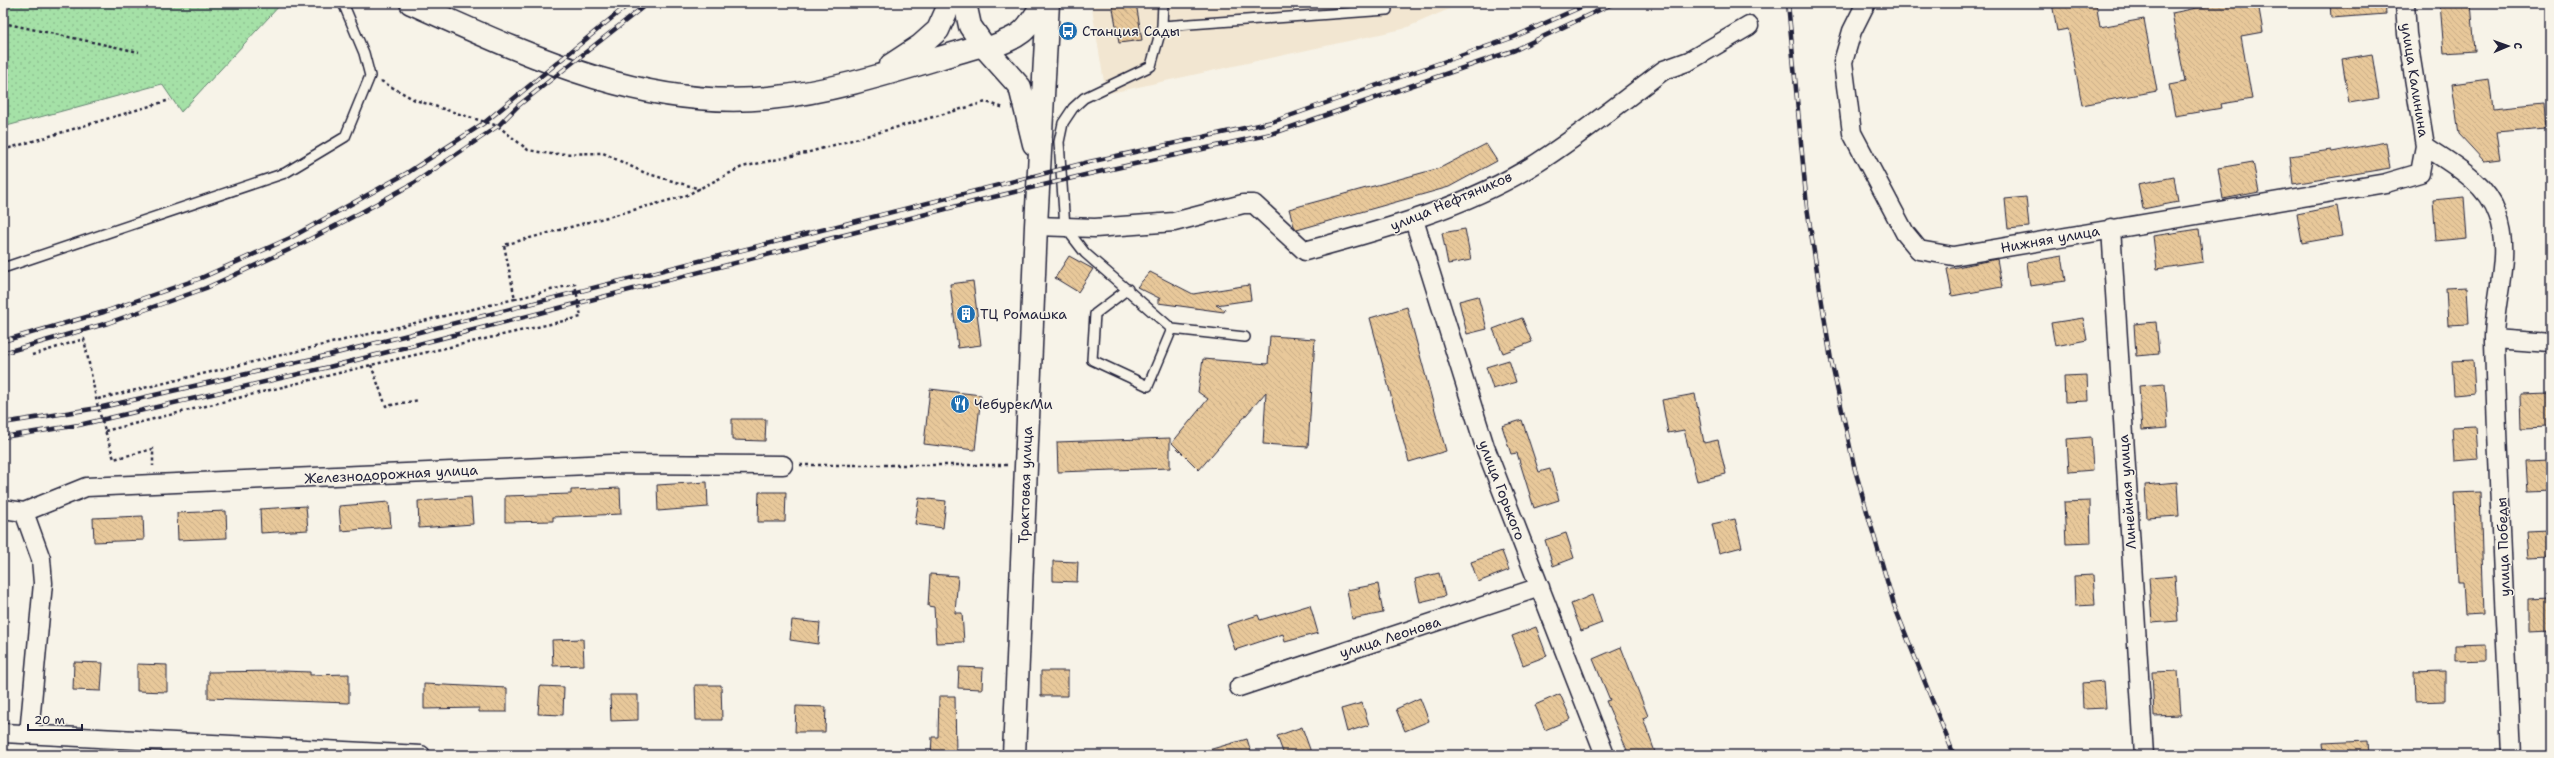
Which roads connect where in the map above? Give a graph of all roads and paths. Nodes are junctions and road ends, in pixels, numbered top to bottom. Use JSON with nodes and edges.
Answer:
{"nodes":[{"id":1,"x":343,"y":3,"type":"edge"},
{"id":2,"x":411,"y":3,"type":"edge"},
{"id":3,"x":950,"y":3,"type":"edge"},
{"id":4,"x":965,"y":3,"type":"edge"},
{"id":5,"x":1043,"y":3,"type":"edge"},
{"id":6,"x":1048,"y":3,"type":"edge"},
{"id":7,"x":1163,"y":3,"type":"edge"},
{"id":8,"x":1866,"y":3,"type":"edge"},
{"id":9,"x":2405,"y":3,"type":"edge"},
{"id":10,"x":1387,"y":10,"type":"dead end"},
{"id":11,"x":3,"y":23,"type":"edge"},
{"id":12,"x":1162,"y":26,"type":"junction"},
{"id":13,"x":1749,"y":26,"type":"dead end"},
{"id":14,"x":984,"y":47,"type":"junction"},
{"id":15,"x":139,"y":52,"type":"dead end"},
{"id":16,"x":370,"y":76,"type":"junction"},
{"id":17,"x":876,"y":76,"type":"junction"},
{"id":18,"x":170,"y":100,"type":"dead end"},
{"id":19,"x":1026,"y":115,"type":"junction"},
{"id":20,"x":2425,"y":146,"type":"junction"},
{"id":21,"x":3,"y":150,"type":"edge"},
{"id":22,"x":1040,"y":167,"type":"junction"},
{"id":23,"x":700,"y":189,"type":"junction"},
{"id":24,"x":1414,"y":220,"type":"junction"},
{"id":25,"x":1036,"y":226,"type":"junction"},
{"id":26,"x":1065,"y":227,"type":"junction"},
{"id":27,"x":2111,"y":228,"type":"junction"},
{"id":28,"x":3,"y":268,"type":"edge"},
{"id":29,"x":1128,"y":288,"type":"junction"},
{"id":30,"x":515,"y":299,"type":"junction"},
{"id":31,"x":1172,"y":329,"type":"junction"},
{"id":32,"x":1245,"y":337,"type":"dead end"},
{"id":33,"x":2494,"y":339,"type":"junction"},
{"id":34,"x":2551,"y":343,"type":"edge"},
{"id":35,"x":32,"y":356,"type":"dead end"},
{"id":36,"x":371,"y":365,"type":"junction"},
{"id":37,"x":98,"y":399,"type":"junction"},
{"id":38,"x":419,"y":400,"type":"dead end"},
{"id":39,"x":105,"y":432,"type":"junction"},
{"id":40,"x":153,"y":449,"type":"dead end"},
{"id":41,"x":1025,"y":464,"type":"junction"},
{"id":42,"x":784,"y":465,"type":"joint"},
{"id":43,"x":3,"y":509,"type":"edge"},
{"id":44,"x":24,"y":512,"type":"junction"},
{"id":45,"x":1540,"y":587,"type":"junction"},
{"id":46,"x":1240,"y":687,"type":"dead end"},
{"id":47,"x":3,"y":733,"type":"edge"},
{"id":48,"x":29,"y":734,"type":"junction"},
{"id":49,"x":421,"y":755,"type":"edge"},
{"id":50,"x":1014,"y":755,"type":"edge"},
{"id":51,"x":1605,"y":755,"type":"edge"},
{"id":52,"x":2144,"y":755,"type":"edge"},
{"id":53,"x":2511,"y":755,"type":"edge"}],
"edges":[{"from":1,"to":16,"type":"lane"},
{"from":2,"to":17,"type":"main road"},
{"from":3,"to":17,"type":"main road"},
{"from":4,"to":14,"type":"main road"},
{"from":5,"to":14,"type":"main road"},
{"from":6,"to":22,"type":"main road","name":"Трактовая улица"},
{"from":7,"to":12,"type":"lane"},
{"from":8,"to":27,"type":"street","name":"Нижняя улица"},
{"from":9,"to":20,"type":"street","name":"улица Калинина"},
{"from":10,"to":12,"type":"lane"},
{"from":11,"to":15,"type":"path"},
{"from":12,"to":26,"type":"lane"},
{"from":13,"to":24,"type":"street","name":"улица Нефтяников"},
{"from":14,"to":17,"type":"main road"},
{"from":14,"to":19,"type":"main road"},
{"from":16,"to":23,"type":"path"},
{"from":16,"to":28,"type":"lane"},
{"from":18,"to":21,"type":"path"},
{"from":19,"to":22,"type":"main road"},
{"from":19,"to":23,"type":"path"},
{"from":20,"to":27,"type":"street","name":"Нижняя улица"},
{"from":20,"to":33,"type":"street","name":"улица Калинина"},
{"from":22,"to":25,"type":"main road","name":"Трактовая улица"},
{"from":23,"to":30,"type":"path"},
{"from":24,"to":26,"type":"street","name":"улица Нефтяников"},
{"from":24,"to":45,"type":"street","name":"улица Горького"},
{"from":25,"to":26,"type":"street","name":"улица Нефтяников"},
{"from":25,"to":41,"type":"main road","name":"Трактовая улица"},
{"from":26,"to":29,"type":"lane"},
{"from":27,"to":52,"type":"street","name":"Линейная улица"},
{"from":29,"to":31,"type":"lane"},
{"from":29,"to":31,"type":"lane"},
{"from":30,"to":36,"type":"path"},
{"from":30,"to":37,"type":"path"},
{"from":31,"to":32,"type":"lane"},
{"from":33,"to":34,"type":"street"},
{"from":33,"to":53,"type":"street","name":"улица Победы"},
{"from":35,"to":37,"type":"path"},
{"from":36,"to":38,"type":"path"},
{"from":36,"to":39,"type":"path"},
{"from":37,"to":39,"type":"path"},
{"from":39,"to":40,"type":"path"},
{"from":41,"to":42,"type":"path"},
{"from":41,"to":50,"type":"main road","name":"Трактовая улица"},
{"from":42,"to":44,"type":"street","name":"Железнодорожная улица"},
{"from":43,"to":44,"type":"street"},
{"from":44,"to":48,"type":"street"},
{"from":45,"to":46,"type":"street","name":"улица Леонова"},
{"from":45,"to":51,"type":"street","name":"улица Горького"},
{"from":47,"to":48,"type":"street"},
{"from":48,"to":49,"type":"street"}]}
